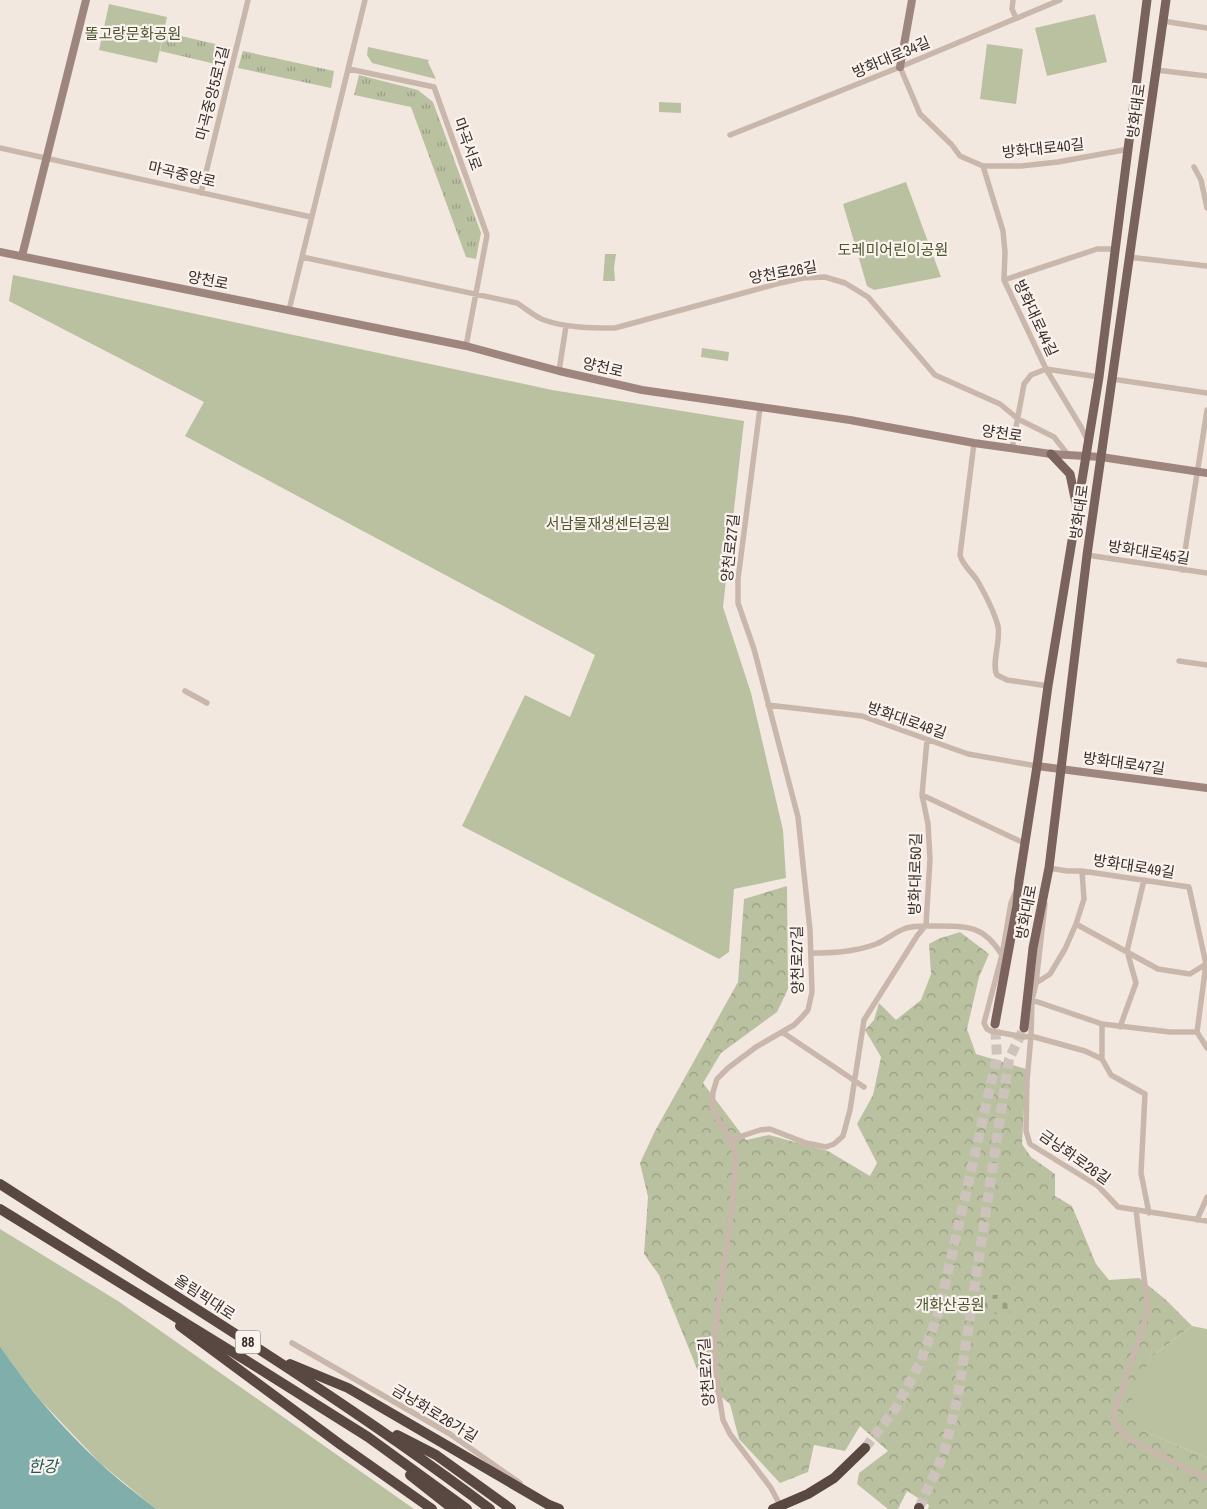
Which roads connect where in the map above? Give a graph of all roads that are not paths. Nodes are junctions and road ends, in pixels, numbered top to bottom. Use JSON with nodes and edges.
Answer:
{"nodes":[{"id":1,"x":86,"y":0,"type":"edge"},
{"id":2,"x":248,"y":0,"type":"edge"},
{"id":3,"x":365,"y":0,"type":"edge"},
{"id":4,"x":912,"y":0,"type":"edge"},
{"id":5,"x":1013,"y":0,"type":"edge"},
{"id":6,"x":1060,"y":0,"type":"edge"},
{"id":7,"x":1147,"y":0,"type":"edge"},
{"id":8,"x":1166,"y":0,"type":"edge"},
{"id":9,"x":1016,"y":18,"type":"junction"},
{"id":10,"x":1163,"y":21,"type":"junction"},
{"id":11,"x":1207,"y":28,"type":"edge"},
{"id":12,"x":900,"y":67,"type":"junction"},
{"id":13,"x":349,"y":69,"type":"junction"},
{"id":14,"x":1156,"y":70,"type":"junction"},
{"id":15,"x":1207,"y":76,"type":"edge"},
{"id":16,"x":730,"y":135,"type":"dead end"},
{"id":17,"x":0,"y":148,"type":"edge"},
{"id":18,"x":1129,"y":149,"type":"junction"},
{"id":19,"x":47,"y":158,"type":"junction"},
{"id":20,"x":983,"y":166,"type":"junction"},
{"id":21,"x":1194,"y":167,"type":"dead end"},
{"id":22,"x":201,"y":193,"type":"junction"},
{"id":23,"x":1207,"y":208,"type":"edge"},
{"id":24,"x":311,"y":217,"type":"junction"},
{"id":25,"x":1116,"y":249,"type":"junction"},
{"id":26,"x":0,"y":252,"type":"edge"},
{"id":27,"x":22,"y":256,"type":"junction"},
{"id":28,"x":302,"y":257,"type":"junction"},
{"id":29,"x":1128,"y":257,"type":"junction"},
{"id":30,"x":1207,"y":266,"type":"edge"},
{"id":31,"x":1004,"y":280,"type":"junction"},
{"id":32,"x":476,"y":295,"type":"junction"},
{"id":33,"x":289,"y":310,"type":"junction"},
{"id":34,"x":566,"y":326,"type":"junction"},
{"id":35,"x":466,"y":346,"type":"junction"},
{"id":36,"x":1046,"y":369,"type":"junction"},
{"id":37,"x":559,"y":371,"type":"junction"},
{"id":38,"x":1099,"y":377,"type":"junction"},
{"id":39,"x":1112,"y":378,"type":"junction"},
{"id":40,"x":1207,"y":393,"type":"edge"},
{"id":41,"x":760,"y":408,"type":"junction"},
{"id":42,"x":1207,"y":410,"type":"edge"},
{"id":43,"x":1018,"y":418,"type":"junction"},
{"id":44,"x":1204,"y":441,"type":"edge"},
{"id":45,"x":974,"y":443,"type":"junction"},
{"id":46,"x":1088,"y":443,"type":"junction"},
{"id":47,"x":1012,"y":449,"type":"junction"},
{"id":48,"x":1051,"y":454,"type":"junction"},
{"id":49,"x":1069,"y":456,"type":"junction"},
{"id":50,"x":1086,"y":456,"type":"junction"},
{"id":51,"x":1101,"y":457,"type":"junction"},
{"id":52,"x":1196,"y":471,"type":"junction"},
{"id":53,"x":1207,"y":473,"type":"edge"},
{"id":54,"x":1078,"y":510,"type":"junction"},
{"id":55,"x":1087,"y":555,"type":"junction"},
{"id":56,"x":1182,"y":570,"type":"junction"},
{"id":57,"x":1207,"y":573,"type":"edge"},
{"id":58,"x":1179,"y":661,"type":"dead end"},
{"id":59,"x":1207,"y":665,"type":"edge"},
{"id":60,"x":1048,"y":686,"type":"junction"},
{"id":61,"x":186,"y":691,"type":"dead end"},
{"id":62,"x":208,"y":702,"type":"dead end"},
{"id":63,"x":768,"y":704,"type":"junction"},
{"id":64,"x":927,"y":740,"type":"junction"},
{"id":65,"x":1038,"y":766,"type":"junction"},
{"id":66,"x":1061,"y":768,"type":"junction"},
{"id":67,"x":1207,"y":788,"type":"edge"},
{"id":68,"x":922,"y":795,"type":"junction"},
{"id":69,"x":1026,"y":844,"type":"junction"},
{"id":70,"x":1049,"y":868,"type":"junction"},
{"id":71,"x":1082,"y":871,"type":"junction"},
{"id":72,"x":1144,"y":880,"type":"junction"},
{"id":73,"x":1019,"y":881,"type":"junction"},
{"id":74,"x":1047,"y":882,"type":"junction"},
{"id":75,"x":1076,"y":924,"type":"junction"},
{"id":76,"x":926,"y":925,"type":"junction"},
{"id":77,"x":1127,"y":951,"type":"junction"},
{"id":78,"x":811,"y":954,"type":"junction"},
{"id":79,"x":1002,"y":955,"type":"junction"},
{"id":80,"x":1206,"y":964,"type":"junction"},
{"id":81,"x":1036,"y":982,"type":"junction"},
{"id":82,"x":1032,"y":1000,"type":"junction"},
{"id":83,"x":995,"y":1024,"type":"tunnel mouth"},
{"id":84,"x":1102,"y":1024,"type":"junction"},
{"id":85,"x":1120,"y":1026,"type":"junction"},
{"id":86,"x":1024,"y":1028,"type":"tunnel mouth"},
{"id":87,"x":782,"y":1032,"type":"junction"},
{"id":88,"x":1197,"y":1032,"type":"junction"},
{"id":89,"x":1031,"y":1036,"type":"junction"},
{"id":90,"x":1207,"y":1048,"type":"edge"},
{"id":91,"x":1102,"y":1059,"type":"junction"},
{"id":92,"x":854,"y":1081,"type":"junction"},
{"id":93,"x":864,"y":1087,"type":"dead end"},
{"id":94,"x":730,"y":1140,"type":"junction"},
{"id":95,"x":0,"y":1184,"type":"edge"},
{"id":96,"x":1207,"y":1197,"type":"edge"},
{"id":97,"x":0,"y":1209,"type":"edge"},
{"id":98,"x":1136,"y":1210,"type":"junction"},
{"id":99,"x":1149,"y":1213,"type":"junction"},
{"id":100,"x":1197,"y":1220,"type":"junction"},
{"id":101,"x":1207,"y":1221,"type":"edge"},
{"id":102,"x":146,"y":1299,"type":"junction"},
{"id":103,"x":292,"y":1343,"type":"dead end"},
{"id":104,"x":268,"y":1355,"type":"junction"},
{"id":105,"x":356,"y":1414,"type":"junction"},
{"id":106,"x":368,"y":1437,"type":"junction"},
{"id":107,"x":865,"y":1448,"type":"tunnel mouth"},
{"id":108,"x":1207,"y":1479,"type":"edge"},
{"id":109,"x":432,"y":1509,"type":"edge"},
{"id":110,"x":453,"y":1509,"type":"edge"},
{"id":111,"x":467,"y":1509,"type":"edge"},
{"id":112,"x":490,"y":1509,"type":"edge"},
{"id":113,"x":511,"y":1509,"type":"edge"},
{"id":114,"x":561,"y":1509,"type":"edge"},
{"id":115,"x":773,"y":1509,"type":"edge"},
{"id":116,"x":782,"y":1509,"type":"edge"}],
"edges":[{"from":1,"to":19,"type":"main road"},
{"from":2,"to":22,"type":"street","name":"마곡중앙5로1길"},
{"from":3,"to":13,"type":"street"},
{"from":4,"to":12,"type":"main road"},
{"from":5,"to":9,"type":"street"},
{"from":6,"to":9,"type":"street","name":"방화대로34길"},
{"from":7,"to":18,"type":"main road","name":"방화대로"},
{"from":8,"to":10,"type":"main road","name":"방화대로"},
{"from":9,"to":12,"type":"street","name":"방화대로34길"},
{"from":10,"to":11,"type":"street"},
{"from":10,"to":14,"type":"main road","name":"방화대로"},
{"from":12,"to":16,"type":"street","name":"방화대로34길"},
{"from":12,"to":20,"type":"street","name":"방화대로40길"},
{"from":13,"to":24,"type":"street"},
{"from":13,"to":32,"type":"street","name":"마곡서로"},
{"from":14,"to":15,"type":"street"},
{"from":14,"to":29,"type":"main road","name":"방화대로"},
{"from":17,"to":19,"type":"street","name":"마곡중앙로"},
{"from":18,"to":20,"type":"street","name":"방화대로40길"},
{"from":18,"to":25,"type":"main road","name":"방화대로"},
{"from":19,"to":22,"type":"street","name":"마곡중앙로"},
{"from":19,"to":27,"type":"main road"},
{"from":20,"to":31,"type":"street","name":"방화대로44길"},
{"from":21,"to":23,"type":"street"},
{"from":22,"to":24,"type":"street","name":"마곡중앙로"},
{"from":24,"to":28,"type":"street"},
{"from":25,"to":31,"type":"street"},
{"from":25,"to":38,"type":"main road","name":"방화대로"},
{"from":26,"to":27,"type":"main road","name":"양천로"},
{"from":27,"to":33,"type":"main road","name":"양천로"},
{"from":28,"to":32,"type":"street"},
{"from":28,"to":33,"type":"street"},
{"from":29,"to":30,"type":"street"},
{"from":29,"to":39,"type":"main road","name":"방화대로"},
{"from":31,"to":36,"type":"street","name":"방화대로44길"},
{"from":32,"to":34,"type":"street"},
{"from":32,"to":35,"type":"street","name":"마곡서로"},
{"from":33,"to":35,"type":"main road","name":"양천로"},
{"from":34,"to":37,"type":"street"},
{"from":34,"to":43,"type":"street","name":"양천로26길"},
{"from":35,"to":37,"type":"main road","name":"양천로"},
{"from":36,"to":38,"type":"street"},
{"from":36,"to":43,"type":"street"},
{"from":36,"to":46,"type":"street","name":"방화대로44길"},
{"from":37,"to":41,"type":"main road","name":"양천로"},
{"from":38,"to":46,"type":"main road","name":"방화대로"},
{"from":39,"to":40,"type":"street"},
{"from":39,"to":51,"type":"main road","name":"방화대로"},
{"from":41,"to":45,"type":"main road","name":"양천로"},
{"from":41,"to":63,"type":"street","name":"양천로27길"},
{"from":42,"to":44,"type":"street"},
{"from":43,"to":47,"type":"street"},
{"from":43,"to":49,"type":"street","name":"양천로26길"},
{"from":44,"to":52,"type":"street"},
{"from":45,"to":47,"type":"main road","name":"양천로"},
{"from":45,"to":60,"type":"street"},
{"from":46,"to":50,"type":"main road","name":"방화대로"},
{"from":47,"to":48,"type":"main road","name":"양천로"},
{"from":48,"to":49,"type":"main road","name":"양천로"},
{"from":48,"to":54,"type":"main road"},
{"from":49,"to":50,"type":"main road","name":"양천로"},
{"from":50,"to":51,"type":"main road","name":"양천로"},
{"from":50,"to":54,"type":"main road","name":"방화대로"},
{"from":51,"to":52,"type":"main road","name":"양천로"},
{"from":51,"to":55,"type":"main road","name":"방화대로"},
{"from":52,"to":53,"type":"main road","name":"양천로"},
{"from":52,"to":56,"type":"street"},
{"from":54,"to":60,"type":"main road","name":"방화대로"},
{"from":55,"to":56,"type":"street","name":"방화대로45길"},
{"from":55,"to":66,"type":"main road","name":"방화대로"},
{"from":56,"to":57,"type":"street","name":"방화대로45길"},
{"from":58,"to":59,"type":"street"},
{"from":60,"to":65,"type":"main road","name":"방화대로"},
{"from":61,"to":62,"type":"street"},
{"from":63,"to":64,"type":"street","name":"방화대로48길"},
{"from":63,"to":78,"type":"street","name":"양천로27길"},
{"from":64,"to":65,"type":"street","name":"방화대로48길"},
{"from":64,"to":68,"type":"street","name":"방화대로50길"},
{"from":65,"to":66,"type":"main road","name":"방화대로47길"},
{"from":65,"to":69,"type":"main road","name":"방화대로"},
{"from":66,"to":67,"type":"main road","name":"방화대로47길"},
{"from":66,"to":70,"type":"main road","name":"방화대로"},
{"from":68,"to":69,"type":"street"},
{"from":68,"to":76,"type":"street","name":"방화대로50길"},
{"from":69,"to":73,"type":"main road","name":"방화대로"},
{"from":70,"to":71,"type":"street","name":"방화대로49길"},
{"from":70,"to":74,"type":"main road","name":"방화대로"},
{"from":71,"to":72,"type":"street","name":"방화대로49길"},
{"from":71,"to":75,"type":"street"},
{"from":72,"to":77,"type":"street"},
{"from":72,"to":80,"type":"street","name":"방화대로49길"},
{"from":73,"to":79,"type":"street"},
{"from":73,"to":83,"type":"main road","name":"방화대로"},
{"from":74,"to":81,"type":"street"},
{"from":74,"to":86,"type":"main road","name":"방화대로"},
{"from":75,"to":77,"type":"street"},
{"from":75,"to":81,"type":"street"},
{"from":76,"to":78,"type":"street"},
{"from":76,"to":79,"type":"street"},
{"from":76,"to":92,"type":"street"},
{"from":77,"to":80,"type":"street"},
{"from":77,"to":85,"type":"street"},
{"from":78,"to":87,"type":"street","name":"양천로27길"},
{"from":79,"to":89,"type":"street"},
{"from":80,"to":88,"type":"street","name":"방화대로49길"},
{"from":81,"to":82,"type":"street"},
{"from":82,"to":84,"type":"street"},
{"from":82,"to":89,"type":"street"},
{"from":84,"to":85,"type":"street"},
{"from":84,"to":91,"type":"street"},
{"from":85,"to":88,"type":"street"},
{"from":87,"to":92,"type":"street"},
{"from":87,"to":94,"type":"street","name":"양천로27길"},
{"from":88,"to":90,"type":"street"},
{"from":89,"to":91,"type":"street"},
{"from":89,"to":98,"type":"street","name":"금낭화로26길"},
{"from":91,"to":99,"type":"street"},
{"from":92,"to":93,"type":"street"},
{"from":92,"to":94,"type":"street"},
{"from":94,"to":116,"type":"street","name":"양천로27길"},
{"from":95,"to":104,"type":"highway","name":"올림픽대로","number":"88"},
{"from":96,"to":100,"type":"street"},
{"from":97,"to":102,"type":"highway","name":"올림픽대로","number":"88"},
{"from":98,"to":99,"type":"street","name":"금낭화로26길"},
{"from":98,"to":108,"type":"street"},
{"from":99,"to":100,"type":"street","name":"금낭화로26길"},
{"from":100,"to":101,"type":"street","name":"금낭화로26길"},
{"from":102,"to":106,"type":"highway","name":"올림픽대로","number":"88"},
{"from":102,"to":109,"type":"highway"},
{"from":103,"to":114,"type":"street","name":"금낭화로26가길"},
{"from":104,"to":105,"type":"highway","name":"올림픽대로","number":"88"},
{"from":104,"to":114,"type":"highway"},
{"from":105,"to":112,"type":"highway","name":"올림픽대로","number":"88"},
{"from":105,"to":113,"type":"highway"},
{"from":106,"to":110,"type":"highway"},
{"from":106,"to":111,"type":"highway","name":"올림픽대로","number":"88"},
{"from":107,"to":115,"type":"highway"}]}
